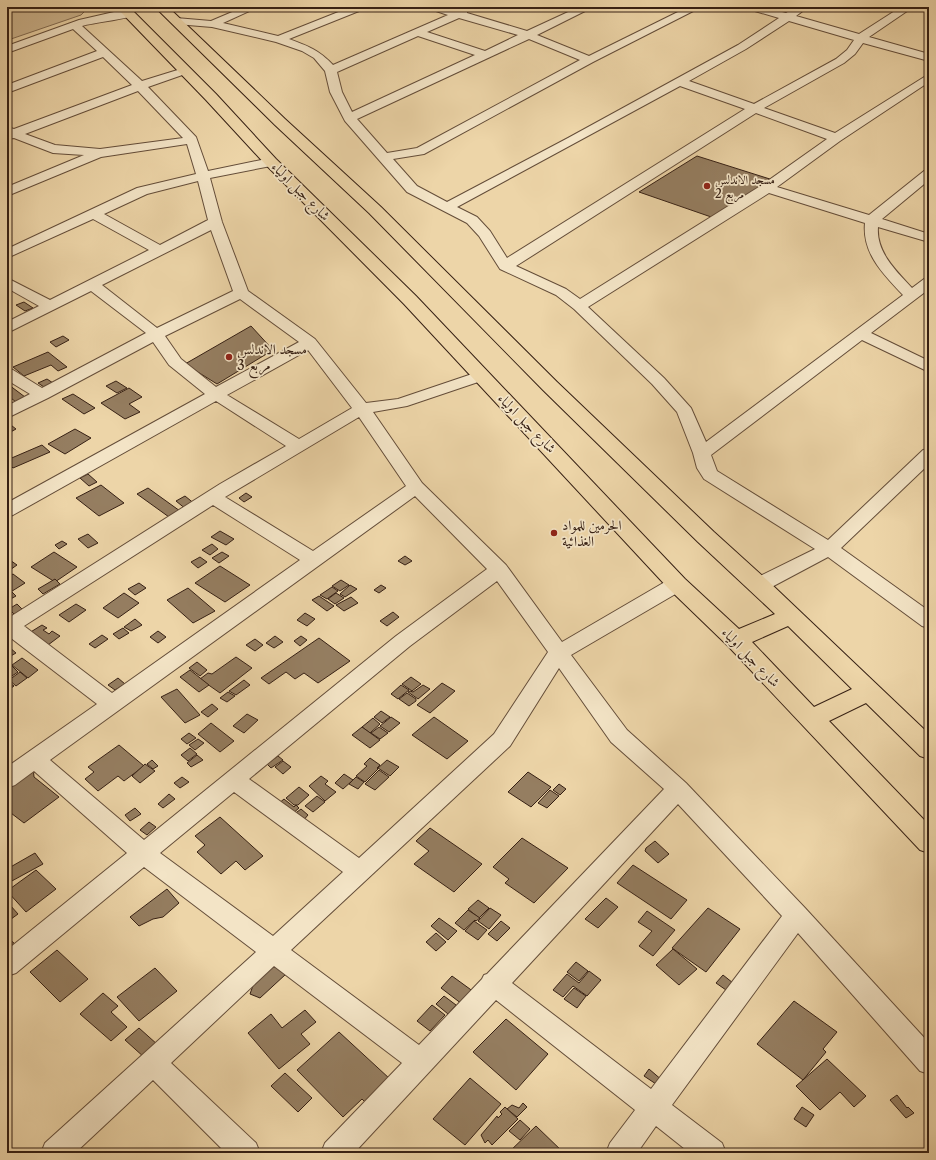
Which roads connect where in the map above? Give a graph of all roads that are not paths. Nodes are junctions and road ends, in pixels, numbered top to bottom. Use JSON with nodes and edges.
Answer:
{"nodes":[{"id":1,"x":106,"y":7,"type":"edge"},
{"id":2,"x":253,"y":7,"type":"edge"},
{"id":3,"x":360,"y":7,"type":"edge"},
{"id":4,"x":434,"y":7,"type":"edge"},
{"id":5,"x":475,"y":7,"type":"edge"},
{"id":6,"x":588,"y":7,"type":"edge"},
{"id":7,"x":696,"y":7,"type":"edge"},
{"id":8,"x":752,"y":7,"type":"edge"},
{"id":9,"x":803,"y":7,"type":"edge"},
{"id":10,"x":908,"y":7,"type":"edge"},
{"id":11,"x":126,"y":11,"type":"edge"},
{"id":12,"x":168,"y":12,"type":"edge"},
{"id":13,"x":460,"y":14,"type":"junction"},
{"id":14,"x":786,"y":17,"type":"junction"},
{"id":15,"x":79,"y":23,"type":"junction"},
{"id":16,"x":212,"y":24,"type":"junction"},
{"id":17,"x":417,"y":32,"type":"junction"},
{"id":18,"x":529,"y":35,"type":"junction"},
{"id":19,"x":861,"y":38,"type":"junction"},
{"id":20,"x":279,"y":39,"type":"junction"},
{"id":21,"x":7,"y":50,"type":"edge"},
{"id":22,"x":103,"y":53,"type":"junction"},
{"id":23,"x":486,"y":55,"type":"junction"},
{"id":24,"x":929,"y":58,"type":"edge"},
{"id":25,"x":589,"y":60,"type":"junction"},
{"id":26,"x":331,"y":70,"type":"junction"},
{"id":27,"x":184,"y":71,"type":"junction"},
{"id":28,"x":929,"y":78,"type":"edge"},
{"id":29,"x":678,"y":81,"type":"junction"},
{"id":30,"x":140,"y":86,"type":"junction"},
{"id":31,"x":7,"y":89,"type":"edge"},
{"id":32,"x":754,"y":109,"type":"junction"},
{"id":33,"x":349,"y":118,"type":"junction"},
{"id":34,"x":9,"y":134,"type":"edge"},
{"id":35,"x":836,"y":138,"type":"junction"},
{"id":36,"x":192,"y":140,"type":"junction"},
{"id":37,"x":100,"y":153,"type":"junction"},
{"id":38,"x":384,"y":157,"type":"junction"},
{"id":39,"x":271,"y":162,"type":"junction"},
{"id":40,"x":929,"y":174,"type":"edge"},
{"id":41,"x":204,"y":176,"type":"junction"},
{"id":42,"x":767,"y":188,"type":"junction"},
{"id":43,"x":7,"y":192,"type":"edge"},
{"id":44,"x":447,"y":207,"type":"junction"},
{"id":45,"x":93,"y":213,"type":"junction"},
{"id":46,"x":872,"y":220,"type":"junction"},
{"id":47,"x":215,"y":222,"type":"junction"},
{"id":48,"x":929,"y":238,"type":"edge"},
{"id":49,"x":159,"y":250,"type":"junction"},
{"id":50,"x":7,"y":254,"type":"edge"},
{"id":51,"x":505,"y":266,"type":"junction"},
{"id":52,"x":7,"y":282,"type":"edge"},
{"id":53,"x":929,"y":282,"type":"edge"},
{"id":54,"x":92,"y":285,"type":"junction"},
{"id":55,"x":240,"y":294,"type":"junction"},
{"id":56,"x":911,"y":295,"type":"junction"},
{"id":57,"x":50,"y":306,"type":"junction"},
{"id":58,"x":579,"y":306,"type":"junction"},
{"id":59,"x":7,"y":328,"type":"edge"},
{"id":60,"x":859,"y":333,"type":"junction"},
{"id":61,"x":156,"y":334,"type":"junction"},
{"id":62,"x":310,"y":342,"type":"junction"},
{"id":63,"x":929,"y":367,"type":"edge"},
{"id":64,"x":7,"y":373,"type":"edge"},
{"id":65,"x":481,"y":376,"type":"junction"},
{"id":66,"x":215,"y":394,"type":"junction"},
{"id":67,"x":42,"y":395,"type":"junction"},
{"id":68,"x":362,"y":409,"type":"junction"},
{"id":69,"x":7,"y":413,"type":"edge"},
{"id":70,"x":297,"y":445,"type":"junction"},
{"id":71,"x":702,"y":453,"type":"junction"},
{"id":72,"x":929,"y":454,"type":"edge"},
{"id":73,"x":416,"y":487,"type":"junction"},
{"id":74,"x":213,"y":497,"type":"junction"},
{"id":75,"x":7,"y":511,"type":"edge"},
{"id":76,"x":829,"y":549,"type":"junction"},
{"id":77,"x":313,"y":560,"type":"junction"},
{"id":78,"x":499,"y":570,"type":"junction"},
{"id":79,"x":677,"y":584,"type":"junction"},
{"id":80,"x":759,"y":585,"type":"junction"},
{"id":81,"x":790,"y":616,"type":"junction"},
{"id":82,"x":929,"y":621,"type":"edge"},
{"id":83,"x":8,"y":626,"type":"edge"},
{"id":84,"x":736,"y":640,"type":"junction"},
{"id":85,"x":558,"y":653,"type":"junction"},
{"id":86,"x":868,"y":691,"type":"junction"},
{"id":87,"x":112,"y":704,"type":"junction"},
{"id":88,"x":811,"y":719,"type":"junction"},
{"id":89,"x":929,"y":749,"type":"edge"},
{"id":90,"x":35,"y":760,"type":"junction"},
{"id":91,"x":7,"y":779,"type":"edge"},
{"id":92,"x":233,"y":780,"type":"junction"},
{"id":93,"x":678,"y":789,"type":"junction"},
{"id":94,"x":929,"y":842,"type":"edge"},
{"id":95,"x":143,"y":853,"type":"junction"},
{"id":96,"x":359,"y":871,"type":"junction"},
{"id":97,"x":797,"y":915,"type":"junction"},
{"id":98,"x":273,"y":950,"type":"junction"},
{"id":99,"x":7,"y":966,"type":"edge"},
{"id":100,"x":493,"y":983,"type":"junction"},
{"id":101,"x":152,"y":1062,"type":"junction"},
{"id":102,"x":420,"y":1062,"type":"junction"},
{"id":103,"x":929,"y":1062,"type":"edge"},
{"id":104,"x":654,"y":1108,"type":"junction"},
{"id":105,"x":55,"y":1153,"type":"edge"},
{"id":106,"x":246,"y":1153,"type":"edge"},
{"id":107,"x":335,"y":1153,"type":"edge"},
{"id":108,"x":620,"y":1153,"type":"edge"},
{"id":109,"x":712,"y":1153,"type":"edge"}],
"edges":[{"from":1,"to":15,"type":"street"},
{"from":2,"to":16,"type":"street"},
{"from":3,"to":20,"type":"street"},
{"from":4,"to":13,"type":"street"},
{"from":5,"to":13,"type":"street"},
{"from":6,"to":18,"type":"street"},
{"from":7,"to":25,"type":"street"},
{"from":8,"to":14,"type":"street"},
{"from":9,"to":14,"type":"street"},
{"from":10,"to":19,"type":"street"},
{"from":11,"to":15,"type":"street"},
{"from":11,"to":27,"type":"highway","name":"شارع جبل اولياء"},
{"from":12,"to":16,"type":"street"},
{"from":12,"to":80,"type":"highway"},
{"from":13,"to":17,"type":"street"},
{"from":13,"to":18,"type":"street"},
{"from":14,"to":19,"type":"street"},
{"from":14,"to":29,"type":"street"},
{"from":15,"to":21,"type":"street"},
{"from":15,"to":22,"type":"street"},
{"from":16,"to":20,"type":"street"},
{"from":17,"to":23,"type":"street"},
{"from":17,"to":26,"type":"street"},
{"from":18,"to":23,"type":"street"},
{"from":18,"to":25,"type":"street"},
{"from":19,"to":24,"type":"street"},
{"from":19,"to":32,"type":"street"},
{"from":20,"to":26,"type":"street"},
{"from":22,"to":30,"type":"street"},
{"from":22,"to":31,"type":"street"},
{"from":23,"to":33,"type":"street"},
{"from":25,"to":38,"type":"street"},
{"from":26,"to":33,"type":"street"},
{"from":27,"to":30,"type":"street"},
{"from":27,"to":39,"type":"highway","name":"شارع جبل اولياء"},
{"from":28,"to":35,"type":"street"},
{"from":29,"to":32,"type":"street"},
{"from":29,"to":44,"type":"street"},
{"from":30,"to":34,"type":"street"},
{"from":30,"to":36,"type":"street"},
{"from":32,"to":35,"type":"street"},
{"from":32,"to":51,"type":"street"},
{"from":33,"to":38,"type":"street"},
{"from":34,"to":37,"type":"street"},
{"from":35,"to":42,"type":"street"},
{"from":36,"to":37,"type":"street"},
{"from":36,"to":41,"type":"street"},
{"from":37,"to":43,"type":"street"},
{"from":38,"to":44,"type":"street"},
{"from":39,"to":41,"type":"street"},
{"from":39,"to":65,"type":"highway","name":"شارع جبل اولياء"},
{"from":40,"to":46,"type":"street"},
{"from":41,"to":45,"type":"street"},
{"from":41,"to":47,"type":"street"},
{"from":42,"to":46,"type":"street"},
{"from":42,"to":58,"type":"street"},
{"from":44,"to":51,"type":"street"},
{"from":45,"to":49,"type":"street"},
{"from":45,"to":50,"type":"street"},
{"from":46,"to":48,"type":"street"},
{"from":46,"to":56,"type":"street"},
{"from":47,"to":49,"type":"street"},
{"from":47,"to":55,"type":"street"},
{"from":49,"to":54,"type":"street"},
{"from":51,"to":58,"type":"street"},
{"from":52,"to":57,"type":"street"},
{"from":53,"to":56,"type":"street"},
{"from":54,"to":57,"type":"street"},
{"from":54,"to":61,"type":"street"},
{"from":55,"to":61,"type":"street"},
{"from":55,"to":62,"type":"street"},
{"from":56,"to":60,"type":"street"},
{"from":57,"to":59,"type":"street"},
{"from":58,"to":71,"type":"street"},
{"from":60,"to":63,"type":"street"},
{"from":60,"to":71,"type":"street"},
{"from":61,"to":66,"type":"street"},
{"from":61,"to":67,"type":"street"},
{"from":62,"to":66,"type":"street"},
{"from":62,"to":68,"type":"street"},
{"from":64,"to":67,"type":"street"},
{"from":65,"to":68,"type":"street"},
{"from":65,"to":79,"type":"highway","name":"شارع جبل اولياء"},
{"from":66,"to":70,"type":"street"},
{"from":66,"to":75,"type":"street"},
{"from":67,"to":69,"type":"street"},
{"from":68,"to":70,"type":"street"},
{"from":68,"to":73,"type":"street"},
{"from":70,"to":74,"type":"street"},
{"from":71,"to":76,"type":"street"},
{"from":72,"to":76,"type":"street"},
{"from":73,"to":77,"type":"street"},
{"from":73,"to":78,"type":"street"},
{"from":74,"to":77,"type":"street"},
{"from":74,"to":83,"type":"street"},
{"from":76,"to":80,"type":"street"},
{"from":76,"to":82,"type":"street"},
{"from":77,"to":87,"type":"street"},
{"from":78,"to":85,"type":"street"},
{"from":78,"to":92,"type":"street"},
{"from":79,"to":84,"type":"highway","name":"شارع جبل اولياء"},
{"from":79,"to":85,"type":"street"},
{"from":80,"to":81,"type":"highway"},
{"from":81,"to":84,"type":"highway"},
{"from":81,"to":86,"type":"highway"},
{"from":83,"to":87,"type":"street"},
{"from":84,"to":88,"type":"highway","name":"شارع جبل اولياء"},
{"from":85,"to":93,"type":"street"},
{"from":85,"to":96,"type":"street"},
{"from":86,"to":88,"type":"highway"},
{"from":86,"to":89,"type":"highway"},
{"from":87,"to":90,"type":"street"},
{"from":88,"to":94,"type":"highway","name":"شارع جبل اولياء"},
{"from":90,"to":91,"type":"street"},
{"from":90,"to":95,"type":"street"},
{"from":92,"to":95,"type":"street"},
{"from":92,"to":96,"type":"street"},
{"from":93,"to":97,"type":"street"},
{"from":93,"to":100,"type":"street"},
{"from":95,"to":98,"type":"street"},
{"from":95,"to":99,"type":"street"},
{"from":96,"to":98,"type":"street"},
{"from":97,"to":103,"type":"street"},
{"from":97,"to":104,"type":"street"},
{"from":98,"to":101,"type":"street"},
{"from":98,"to":102,"type":"street"},
{"from":100,"to":102,"type":"street"},
{"from":100,"to":104,"type":"street"},
{"from":101,"to":105,"type":"street"},
{"from":101,"to":106,"type":"street"},
{"from":102,"to":107,"type":"street"},
{"from":104,"to":108,"type":"street"},
{"from":104,"to":109,"type":"street"}]}
